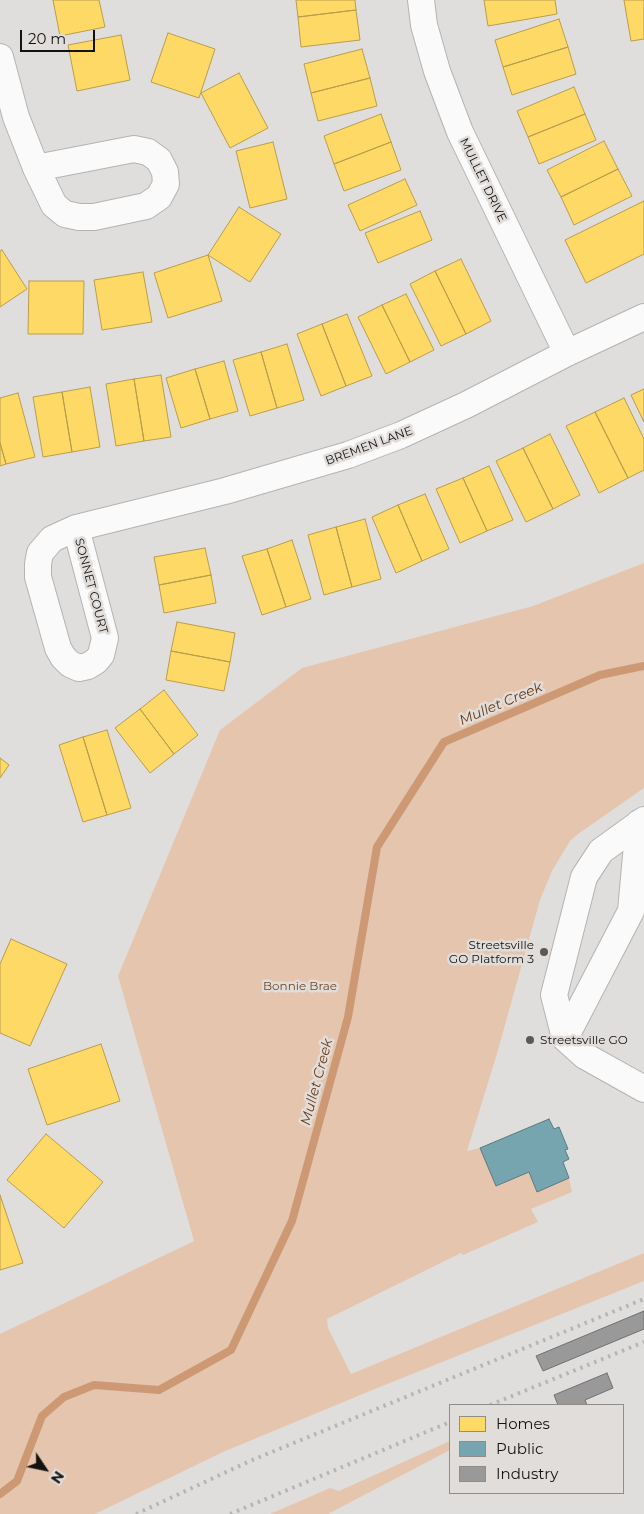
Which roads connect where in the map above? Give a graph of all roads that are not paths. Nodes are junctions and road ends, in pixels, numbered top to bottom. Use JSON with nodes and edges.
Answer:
{"nodes":[{"id":1,"x":420,"y":0,"type":"edge"},
{"id":2,"x":0,"y":57,"type":"edge"},
{"id":3,"x":36,"y":168,"type":"dead end"},
{"id":4,"x":644,"y":317,"type":"edge"},
{"id":5,"x":567,"y":353,"type":"junction"},
{"id":6,"x":76,"y":528,"type":"junction"},
{"id":7,"x":642,"y":821,"type":"edge"},
{"id":8,"x":565,"y":1038,"type":"junction"},
{"id":9,"x":644,"y":1089,"type":"edge"}],
"edges":[{"from":1,"to":5,"type":"street","name":"MULLET DRIVE"},
{"from":2,"to":3,"type":"street"},
{"from":4,"to":5,"type":"street","name":"BREMEN LANE"},
{"from":5,"to":6,"type":"street","name":"BREMEN LANE"},
{"from":6,"to":6,"type":"street","name":"SONNET COURT"},
{"from":7,"to":8,"type":"street"},
{"from":7,"to":8,"type":"street"},
{"from":8,"to":9,"type":"street"}]}
